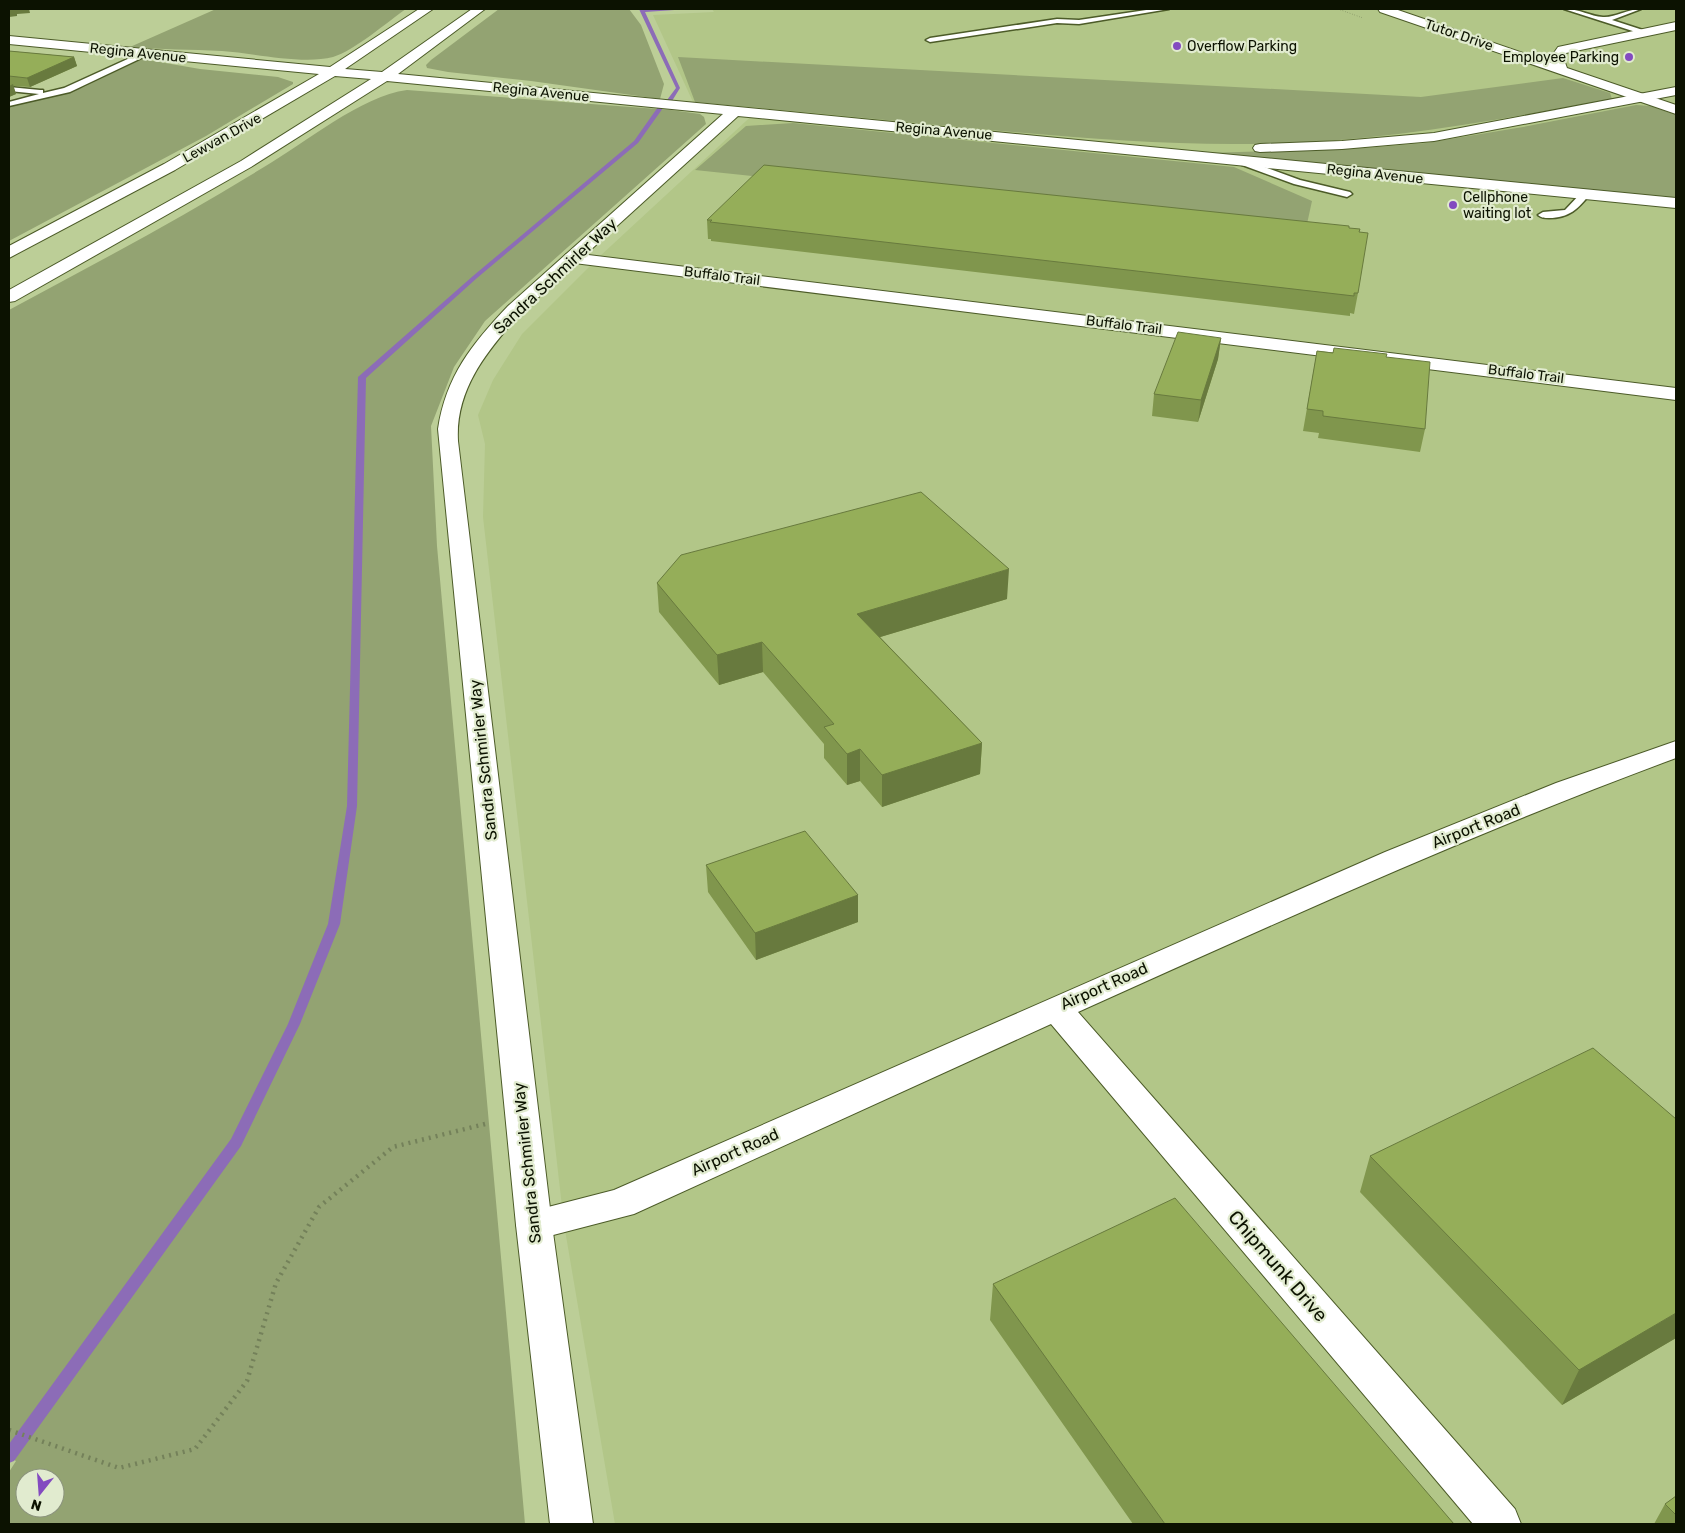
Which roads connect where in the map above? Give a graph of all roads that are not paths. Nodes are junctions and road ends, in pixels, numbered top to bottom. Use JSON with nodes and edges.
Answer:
{"nodes":[{"id":1,"x":428,"y":9,"type":"edge"},
{"id":2,"x":479,"y":9,"type":"edge"},
{"id":3,"x":1121,"y":9,"type":"edge"},
{"id":4,"x":1165,"y":9,"type":"edge"},
{"id":5,"x":1384,"y":9,"type":"edge"},
{"id":6,"x":1568,"y":9,"type":"edge"},
{"id":7,"x":1638,"y":9,"type":"edge"},
{"id":8,"x":440,"y":14,"type":"dead end"},
{"id":9,"x":1604,"y":20,"type":"junction"},
{"id":10,"x":425,"y":26,"type":"dead end"},
{"id":11,"x":1676,"y":26,"type":"edge"},
{"id":12,"x":1645,"y":32,"type":"junction"},
{"id":13,"x":921,"y":36,"type":"dead end"},
{"id":14,"x":9,"y":40,"type":"edge"},
{"id":15,"x":930,"y":40,"type":"dead end"},
{"id":16,"x":146,"y":54,"type":"junction"},
{"id":17,"x":382,"y":69,"type":"junction"},
{"id":18,"x":1561,"y":70,"type":"junction"},
{"id":19,"x":333,"y":72,"type":"junction"},
{"id":20,"x":9,"y":89,"type":"edge"},
{"id":21,"x":1676,"y":92,"type":"edge"},
{"id":22,"x":54,"y":94,"type":"junction"},
{"id":23,"x":1642,"y":98,"type":"junction"},
{"id":24,"x":9,"y":104,"type":"edge"},
{"id":25,"x":1676,"y":110,"type":"edge"},
{"id":26,"x":735,"y":111,"type":"junction"},
{"id":27,"x":1073,"y":144,"type":"junction"},
{"id":28,"x":1237,"y":160,"type":"junction"},
{"id":29,"x":1347,"y":194,"type":"dead end"},
{"id":30,"x":1585,"y":194,"type":"junction"},
{"id":31,"x":1676,"y":203,"type":"edge"},
{"id":32,"x":1543,"y":215,"type":"dead end"},
{"id":33,"x":9,"y":253,"type":"edge"},
{"id":34,"x":572,"y":258,"type":"junction"},
{"id":35,"x":9,"y":297,"type":"edge"},
{"id":36,"x":1676,"y":394,"type":"edge"},
{"id":37,"x":1676,"y":749,"type":"edge"},
{"id":38,"x":1056,"y":1008,"type":"junction"},
{"id":39,"x":534,"y":1225,"type":"junction"},
{"id":40,"x":572,"y":1524,"type":"edge"},
{"id":41,"x":1500,"y":1524,"type":"edge"}],
"edges":[{"from":1,"to":19,"type":"street","name":"Lewvan Drive"},
{"from":2,"to":17,"type":"street","name":"Lewvan Drive"},
{"from":3,"to":13,"type":"lane"},
{"from":4,"to":15,"type":"lane"},
{"from":5,"to":18,"type":"street","name":"Tutor Drive"},
{"from":6,"to":9,"type":"lane"},
{"from":7,"to":9,"type":"lane"},
{"from":8,"to":10,"type":"street"},
{"from":9,"to":12,"type":"lane"},
{"from":11,"to":12,"type":"street"},
{"from":12,"to":18,"type":"street"},
{"from":14,"to":16,"type":"street","name":"Regina Avenue"},
{"from":16,"to":19,"type":"street","name":"Regina Avenue"},
{"from":16,"to":22,"type":"lane"},
{"from":17,"to":19,"type":"street","name":"Regina Avenue"},
{"from":17,"to":26,"type":"street","name":"Regina Avenue"},
{"from":17,"to":35,"type":"street","name":"Lewvan Drive"},
{"from":18,"to":23,"type":"street","name":"Tutor Drive"},
{"from":19,"to":33,"type":"street","name":"Lewvan Drive"},
{"from":20,"to":22,"type":"lane"},
{"from":21,"to":23,"type":"street","name":"Regina Avenue"},
{"from":22,"to":24,"type":"lane"},
{"from":23,"to":25,"type":"street","name":"Tutor Drive"},
{"from":23,"to":27,"type":"street","name":"Regina Avenue"},
{"from":26,"to":27,"type":"street","name":"Regina Avenue"},
{"from":26,"to":34,"type":"street","name":"Sandra Schmirler Way"},
{"from":27,"to":28,"type":"street","name":"Regina Avenue"},
{"from":28,"to":29,"type":"lane"},
{"from":28,"to":30,"type":"street","name":"Regina Avenue"},
{"from":30,"to":31,"type":"street","name":"Regina Avenue"},
{"from":30,"to":32,"type":"lane"},
{"from":34,"to":36,"type":"street","name":"Buffalo Trail"},
{"from":34,"to":39,"type":"street","name":"Sandra Schmirler Way"},
{"from":37,"to":38,"type":"street","name":"Airport Road"},
{"from":38,"to":39,"type":"street","name":"Airport Road"},
{"from":38,"to":41,"type":"street","name":"Chipmunk Drive"},
{"from":39,"to":40,"type":"street","name":"Sandra Schmirler Way"}]}
